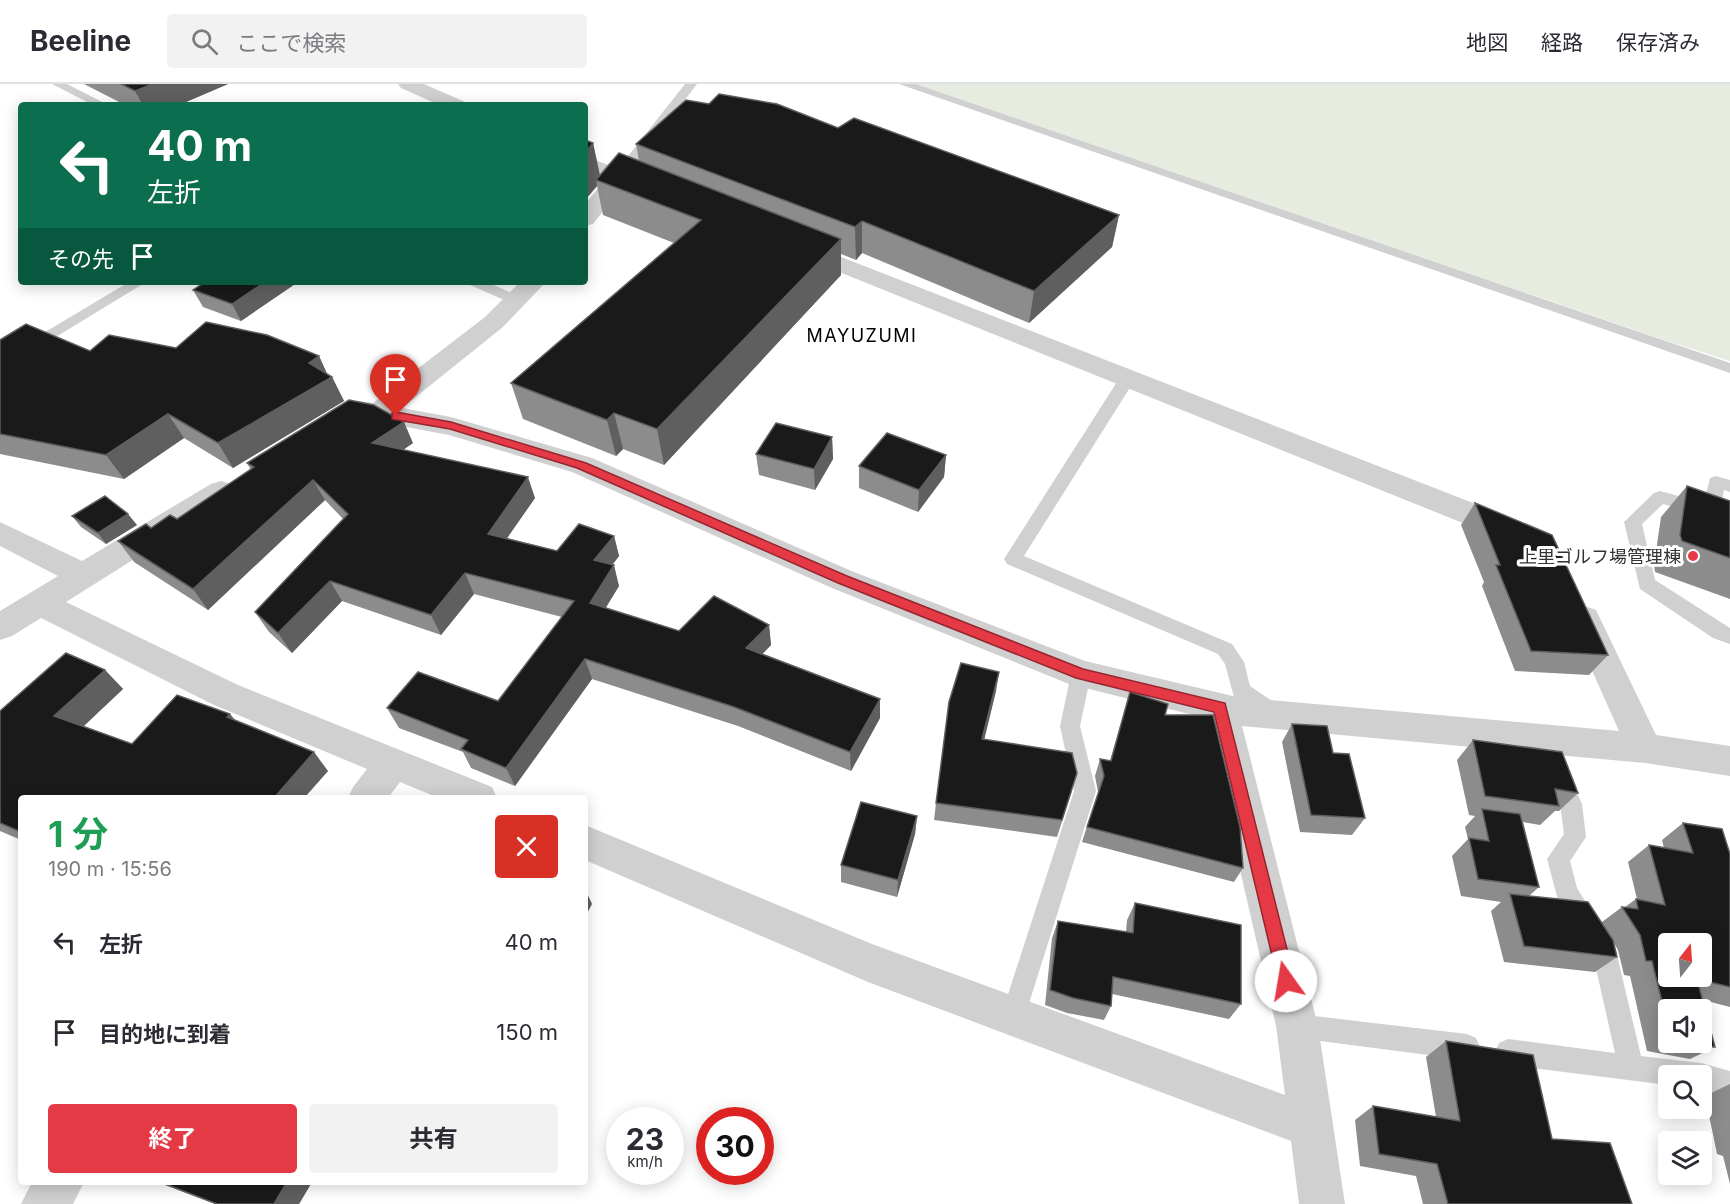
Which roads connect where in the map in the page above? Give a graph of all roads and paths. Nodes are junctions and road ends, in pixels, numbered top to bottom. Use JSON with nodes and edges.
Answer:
{"nodes":[{"id":1,"x":58,"y":84,"type":"edge"},
{"id":2,"x":408,"y":84,"type":"edge"},
{"id":3,"x":691,"y":84,"type":"edge"},
{"id":4,"x":905,"y":84,"type":"edge"},
{"id":5,"x":96,"y":102,"type":"edge"},
{"id":6,"x":449,"y":102,"type":"edge"},
{"id":7,"x":588,"y":163,"type":"edge"},
{"id":8,"x":619,"y":177,"type":"junction"},
{"id":9,"x":674,"y":199,"type":"edge"},
{"id":10,"x":588,"y":215,"type":"edge"},
{"id":11,"x":774,"y":238,"type":"edge"},
{"id":12,"x":134,"y":285,"type":"edge"},
{"id":13,"x":492,"y":285,"type":"edge"},
{"id":14,"x":525,"y":291,"type":"edge"},
{"id":15,"x":0,"y":366,"type":"edge"},
{"id":16,"x":1730,"y":368,"type":"edge"},
{"id":17,"x":1128,"y":378,"type":"junction"},
{"id":18,"x":378,"y":413,"type":"junction"},
{"id":19,"x":325,"y":427,"type":"edge"},
{"id":20,"x":244,"y":477,"type":"edge"},
{"id":21,"x":1730,"y":486,"type":"edge"},
{"id":22,"x":1712,"y":511,"type":"junction"},
{"id":23,"x":1730,"y":516,"type":"edge"},
{"id":24,"x":0,"y":533,"type":"edge"},
{"id":25,"x":1531,"y":538,"type":"edge"},
{"id":26,"x":84,"y":576,"type":"junction"},
{"id":27,"x":1576,"y":600,"type":"edge"},
{"id":28,"x":40,"y":603,"type":"junction"},
{"id":29,"x":0,"y":627,"type":"edge"},
{"id":30,"x":1730,"y":636,"type":"edge"},
{"id":31,"x":1081,"y":674,"type":"junction"},
{"id":32,"x":1220,"y":707,"type":"junction"},
{"id":33,"x":1276,"y":715,"type":"junction"},
{"id":34,"x":1543,"y":739,"type":"junction"},
{"id":35,"x":1645,"y":748,"type":"junction"},
{"id":36,"x":1730,"y":761,"type":"edge"},
{"id":37,"x":394,"y":762,"type":"junction"},
{"id":38,"x":368,"y":795,"type":"edge"},
{"id":39,"x":472,"y":795,"type":"edge"},
{"id":40,"x":588,"y":843,"type":"edge"},
{"id":41,"x":1013,"y":1016,"type":"junction"},
{"id":42,"x":1297,"y":1026,"type":"junction"},
{"id":43,"x":1631,"y":1068,"type":"junction"},
{"id":44,"x":1658,"y":1071,"type":"edge"},
{"id":45,"x":1712,"y":1079,"type":"edge"},
{"id":46,"x":1730,"y":1084,"type":"edge"},
{"id":47,"x":1312,"y":1127,"type":"junction"},
{"id":48,"x":59,"y":1185,"type":"edge"},
{"id":49,"x":44,"y":1204,"type":"edge"},
{"id":50,"x":1322,"y":1204,"type":"edge"}],
"edges":[{"from":1,"to":5,"type":"lane"},
{"from":2,"to":6,"type":"street"},
{"from":3,"to":8,"type":"lane"},
{"from":4,"to":16,"type":"lane"},
{"from":7,"to":8,"type":"street"},
{"from":8,"to":9,"type":"street"},
{"from":8,"to":10,"type":"street"},
{"from":11,"to":17,"type":"street"},
{"from":12,"to":15,"type":"lane"},
{"from":13,"to":14,"type":"lane"},
{"from":14,"to":18,"type":"street"},
{"from":17,"to":25,"type":"street"},
{"from":17,"to":33,"type":"lane"},
{"from":18,"to":19,"type":"street"},
{"from":18,"to":31,"type":"street"},
{"from":20,"to":26,"type":"street"},
{"from":21,"to":22,"type":"lane"},
{"from":22,"to":23,"type":"lane"},
{"from":22,"to":30,"type":"lane"},
{"from":24,"to":26,"type":"street"},
{"from":26,"to":28,"type":"street"},
{"from":27,"to":35,"type":"street"},
{"from":28,"to":29,"type":"street"},
{"from":28,"to":37,"type":"street"},
{"from":31,"to":32,"type":"street"},
{"from":31,"to":41,"type":"lane"},
{"from":32,"to":33,"type":"street"},
{"from":32,"to":42,"type":"street"},
{"from":33,"to":34,"type":"street"},
{"from":34,"to":35,"type":"street"},
{"from":34,"to":43,"type":"lane"},
{"from":35,"to":36,"type":"street"},
{"from":37,"to":38,"type":"street"},
{"from":37,"to":39,"type":"street"},
{"from":40,"to":41,"type":"street"},
{"from":41,"to":47,"type":"street"},
{"from":42,"to":43,"type":"lane"},
{"from":42,"to":47,"type":"street"},
{"from":43,"to":44,"type":"lane"},
{"from":45,"to":46,"type":"lane"},
{"from":47,"to":50,"type":"street"},
{"from":48,"to":49,"type":"street"}]}
